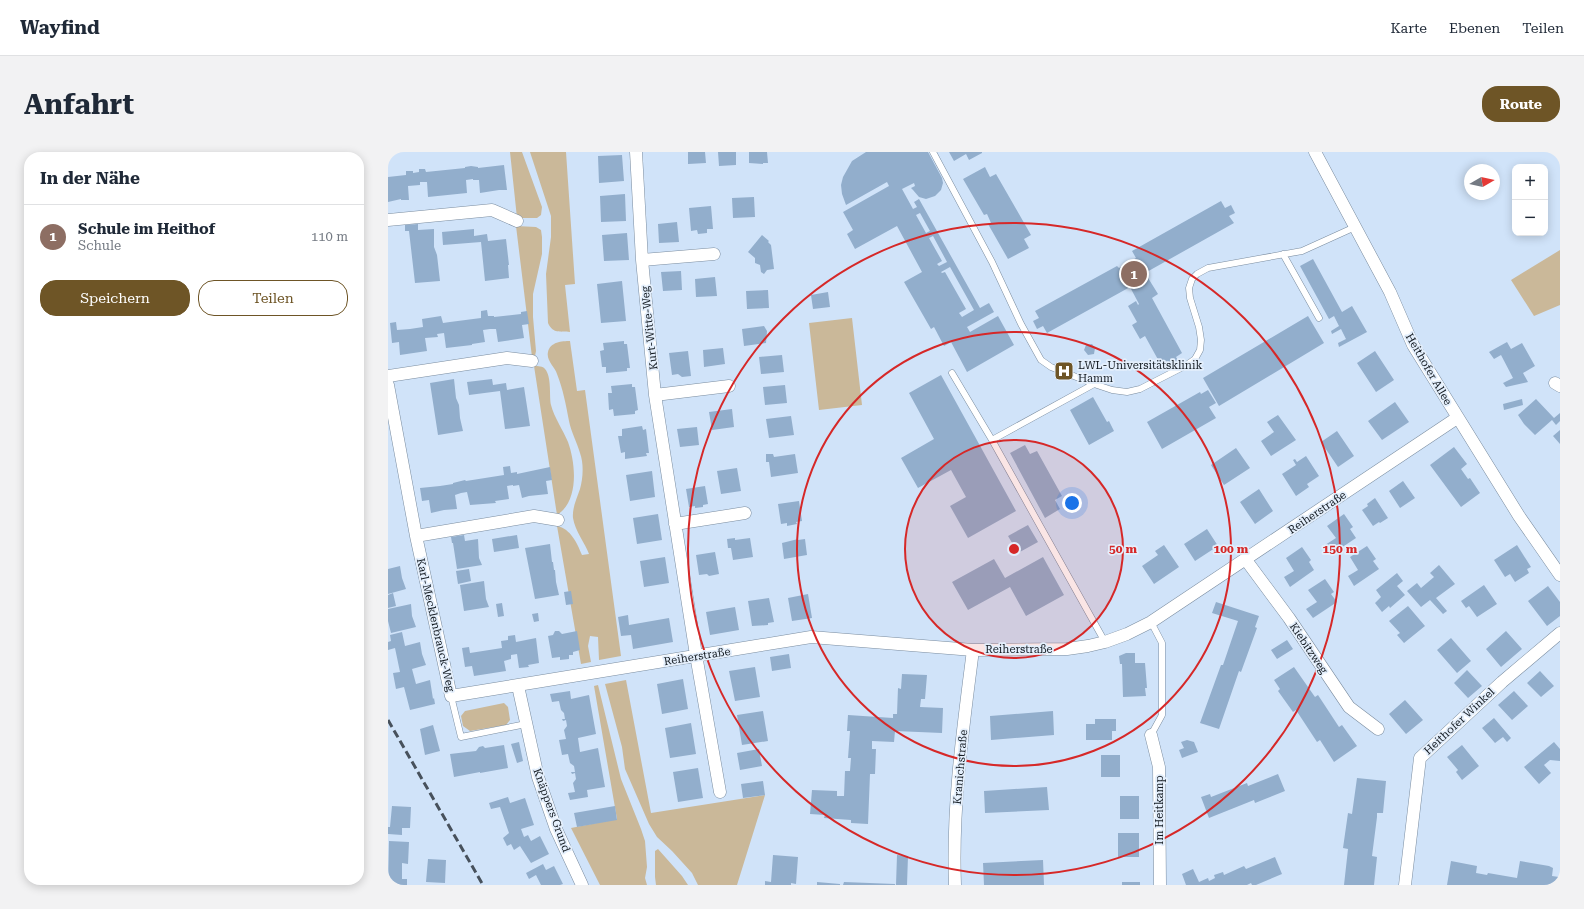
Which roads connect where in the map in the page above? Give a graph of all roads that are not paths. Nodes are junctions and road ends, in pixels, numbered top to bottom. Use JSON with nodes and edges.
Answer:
{"nodes":[{"id":1,"x":636,"y":152,"type":"edge"},
{"id":2,"x":933,"y":152,"type":"edge"},
{"id":3,"x":1314,"y":152,"type":"edge"},
{"id":4,"x":388,"y":220,"type":"edge"},
{"id":5,"x":517,"y":221,"type":"dead end"},
{"id":6,"x":1355,"y":227,"type":"junction"},
{"id":7,"x":714,"y":254,"type":"dead end"},
{"id":8,"x":1283,"y":254,"type":"junction"},
{"id":9,"x":642,"y":260,"type":"junction"},
{"id":10,"x":1319,"y":318,"type":"dead end"},
{"id":11,"x":532,"y":361,"type":"dead end"},
{"id":12,"x":952,"y":373,"type":"dead end"},
{"id":13,"x":388,"y":376,"type":"edge"},
{"id":14,"x":1094,"y":384,"type":"junction"},
{"id":15,"x":388,"y":385,"type":"edge"},
{"id":16,"x":729,"y":386,"type":"dead end"},
{"id":17,"x":655,"y":395,"type":"junction"},
{"id":18,"x":1457,"y":418,"type":"junction"},
{"id":19,"x":992,"y":440,"type":"junction"},
{"id":20,"x":745,"y":513,"type":"dead end"},
{"id":21,"x":558,"y":520,"type":"dead end"},
{"id":22,"x":675,"y":524,"type":"junction"},
{"id":23,"x":416,"y":536,"type":"junction"},
{"id":24,"x":1246,"y":560,"type":"junction"},
{"id":25,"x":1560,"y":576,"type":"edge"},
{"id":26,"x":1151,"y":622,"type":"junction"},
{"id":27,"x":1560,"y":633,"type":"edge"},
{"id":28,"x":1105,"y":642,"type":"junction"},
{"id":29,"x":973,"y":650,"type":"junction"},
{"id":30,"x":696,"y":656,"type":"junction"},
{"id":31,"x":518,"y":686,"type":"junction"},
{"id":32,"x":451,"y":696,"type":"junction"},
{"id":33,"x":526,"y":724,"type":"junction"},
{"id":34,"x":1378,"y":729,"type":"dead end"},
{"id":35,"x":1151,"y":735,"type":"joint"},
{"id":36,"x":720,"y":792,"type":"dead end"},
{"id":37,"x":582,"y":885,"type":"edge"},
{"id":38,"x":955,"y":885,"type":"edge"},
{"id":39,"x":1160,"y":885,"type":"edge"},
{"id":40,"x":1405,"y":885,"type":"edge"}],
"edges":[{"from":1,"to":9,"type":"street","name":"Kurt-Witte-Weg"},
{"from":2,"to":14,"type":"lane"},
{"from":3,"to":6,"type":"street","name":"Heithofer Allee"},
{"from":4,"to":5,"type":"street"},
{"from":6,"to":8,"type":"lane"},
{"from":6,"to":18,"type":"street","name":"Heithofer Allee"},
{"from":7,"to":9,"type":"street"},
{"from":8,"to":10,"type":"lane"},
{"from":8,"to":14,"type":"lane"},
{"from":9,"to":17,"type":"street","name":"Kurt-Witte-Weg"},
{"from":11,"to":13,"type":"street"},
{"from":12,"to":19,"type":"lane"},
{"from":14,"to":19,"type":"lane"},
{"from":15,"to":23,"type":"street","name":"Karl-Mecklenbrauck-Weg"},
{"from":16,"to":17,"type":"street"},
{"from":17,"to":22,"type":"street","name":"Kurt-Witte-Weg"},
{"from":18,"to":24,"type":"street","name":"Reiherstraße"},
{"from":18,"to":25,"type":"street","name":"Heithofer Allee"},
{"from":19,"to":28,"type":"lane"},
{"from":20,"to":22,"type":"street"},
{"from":21,"to":23,"type":"street"},
{"from":22,"to":30,"type":"street","name":"Kurt-Witte-Weg"},
{"from":23,"to":32,"type":"street","name":"Karl-Mecklenbrauck-Weg"},
{"from":24,"to":26,"type":"street","name":"Reiherstraße"},
{"from":24,"to":34,"type":"street","name":"Kiebitzweg"},
{"from":26,"to":28,"type":"street","name":"Reiherstraße"},
{"from":26,"to":35,"type":"lane"},
{"from":27,"to":40,"type":"street","name":"Heithofer Winkel"},
{"from":28,"to":29,"type":"street","name":"Reiherstraße"},
{"from":29,"to":30,"type":"street","name":"Reiherstraße"},
{"from":29,"to":38,"type":"street","name":"Kranichstraße"},
{"from":30,"to":31,"type":"street","name":"Reiherstraße"},
{"from":30,"to":36,"type":"street","name":"Kurt-Witte-Weg"},
{"from":31,"to":32,"type":"street","name":"Karl-Mecklenbrauck-Weg"},
{"from":31,"to":33,"type":"street","name":"Knäppers Grund"},
{"from":32,"to":33,"type":"lane"},
{"from":33,"to":37,"type":"street","name":"Knäppers Grund"},
{"from":35,"to":39,"type":"street","name":"Im Heitkamp"}]}
